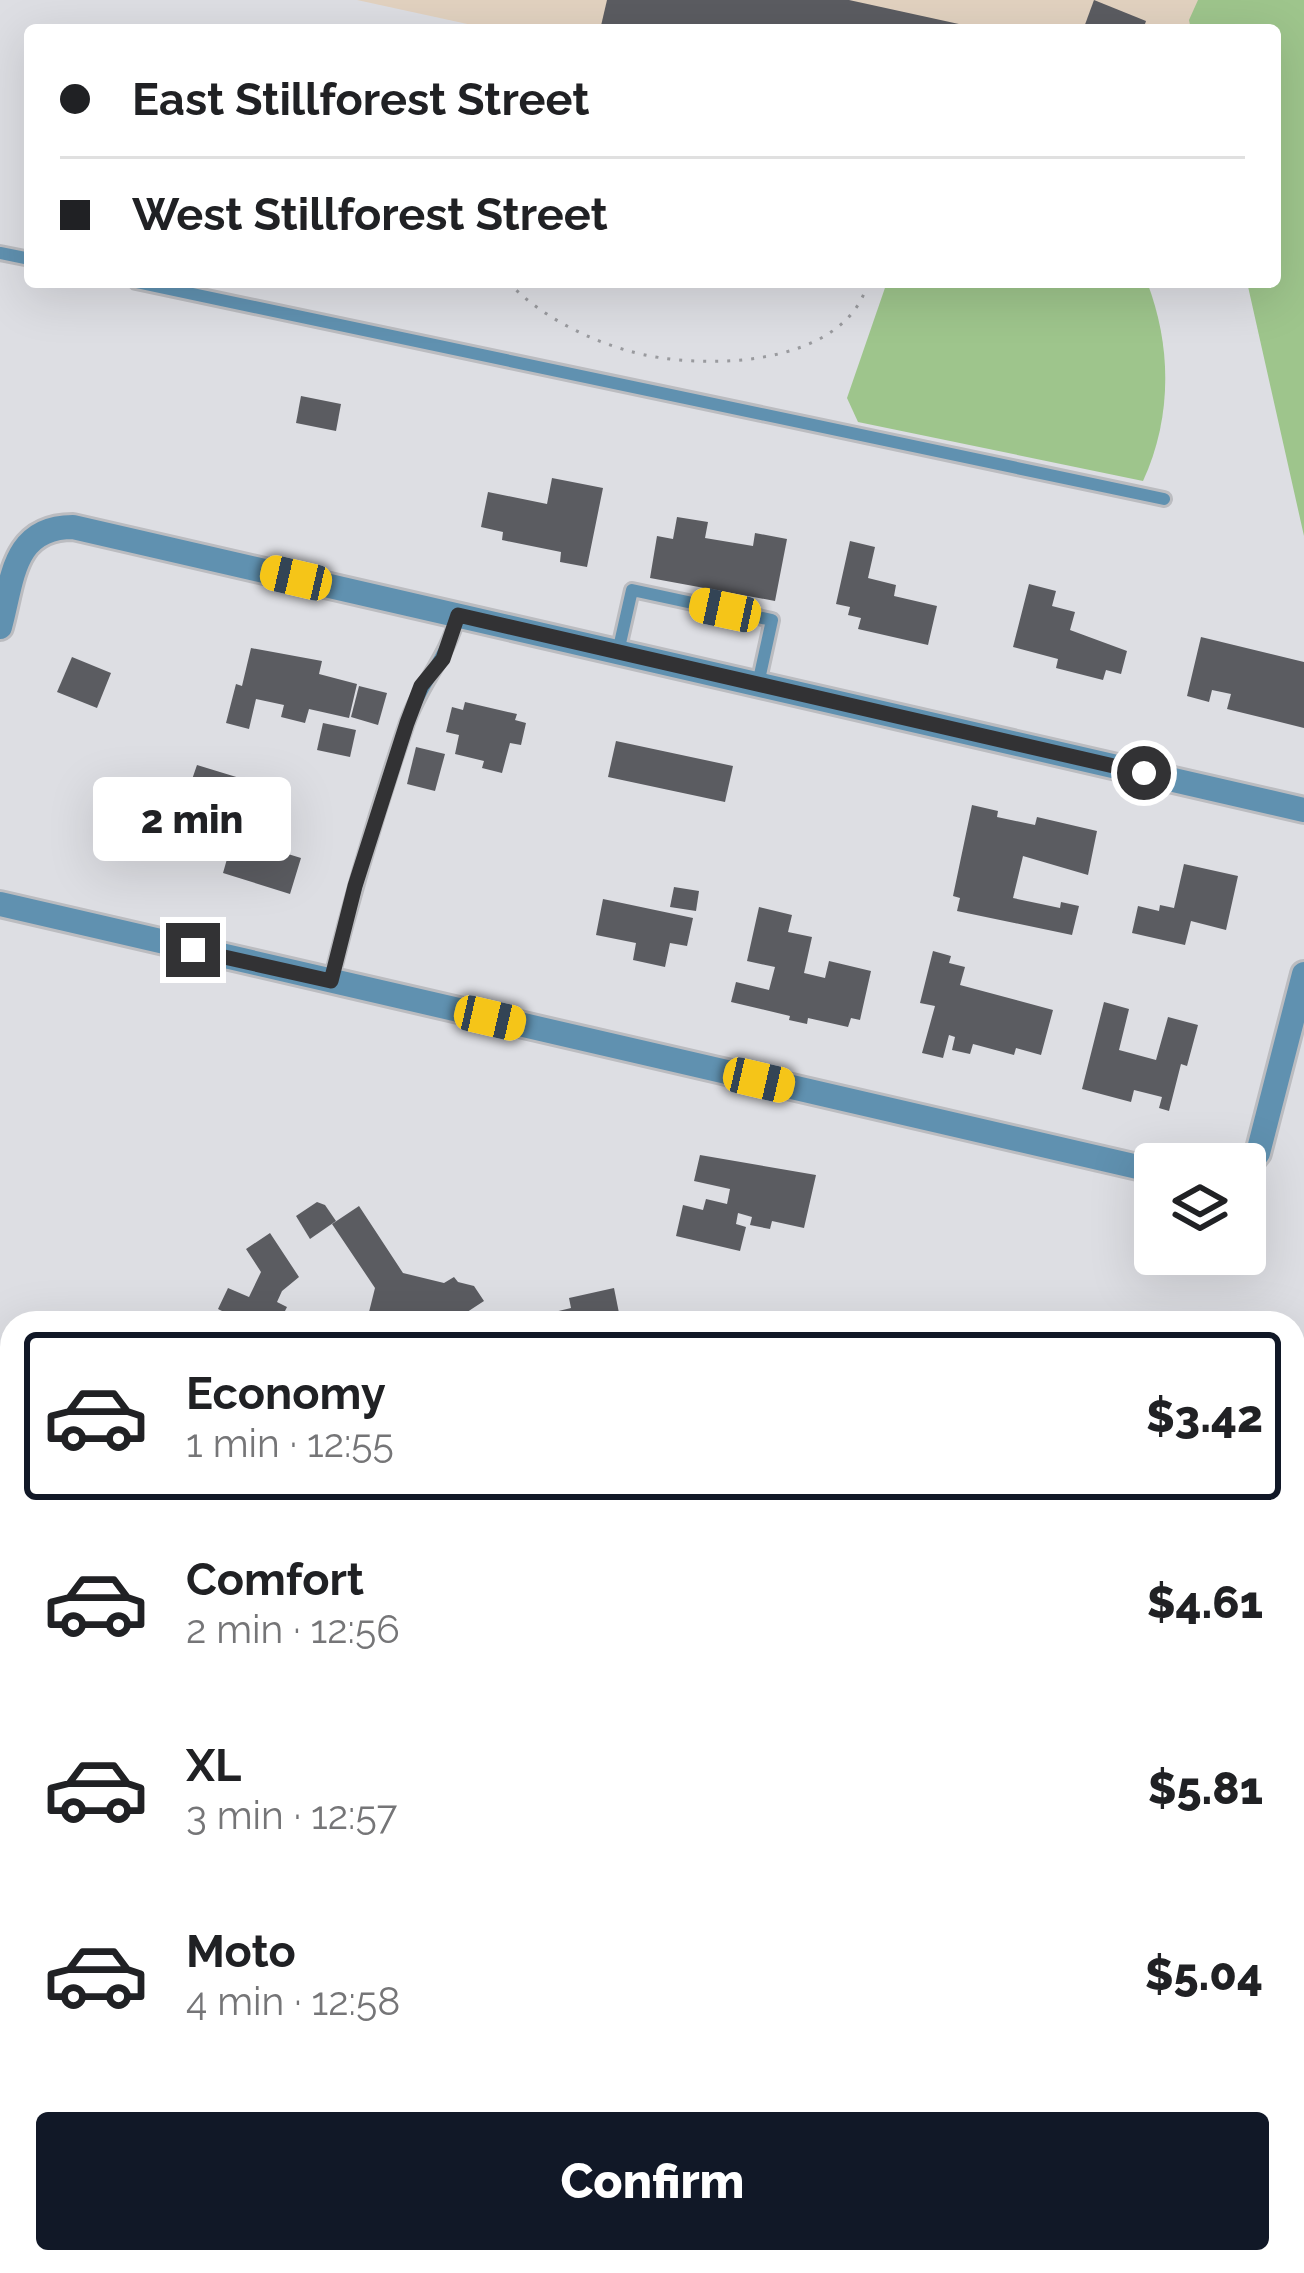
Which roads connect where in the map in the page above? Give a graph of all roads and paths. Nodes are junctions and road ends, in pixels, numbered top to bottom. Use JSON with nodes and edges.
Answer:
{"nodes":[{"id":1,"x":164,"y":288,"type":"edge"},
{"id":2,"x":515,"y":288,"type":"edge"},
{"id":3,"x":865,"y":288,"type":"edge"},
{"id":4,"x":1164,"y":499,"type":"dead end"},
{"id":5,"x":458,"y":615,"type":"junction"},
{"id":6,"x":0,"y":627,"type":"edge"},
{"id":7,"x":618,"y":652,"type":"junction"},
{"id":8,"x":758,"y":684,"type":"junction"},
{"id":9,"x":1304,"y":810,"type":"edge"},
{"id":10,"x":0,"y":904,"type":"edge"},
{"id":11,"x":1304,"y":974,"type":"edge"},
{"id":12,"x":331,"y":981,"type":"junction"},
{"id":13,"x":1261,"y":1143,"type":"edge"},
{"id":14,"x":1134,"y":1166,"type":"edge"}],
"edges":[{"from":1,"to":4,"type":"lane"},
{"from":2,"to":3,"type":"path"},
{"from":5,"to":6,"type":"street"},
{"from":5,"to":7,"type":"street"},
{"from":5,"to":12,"type":"lane"},
{"from":7,"to":8,"type":"street"},
{"from":7,"to":8,"type":"lane"},
{"from":8,"to":9,"type":"street"},
{"from":10,"to":12,"type":"street"},
{"from":11,"to":13,"type":"street"},
{"from":12,"to":14,"type":"street"}]}
